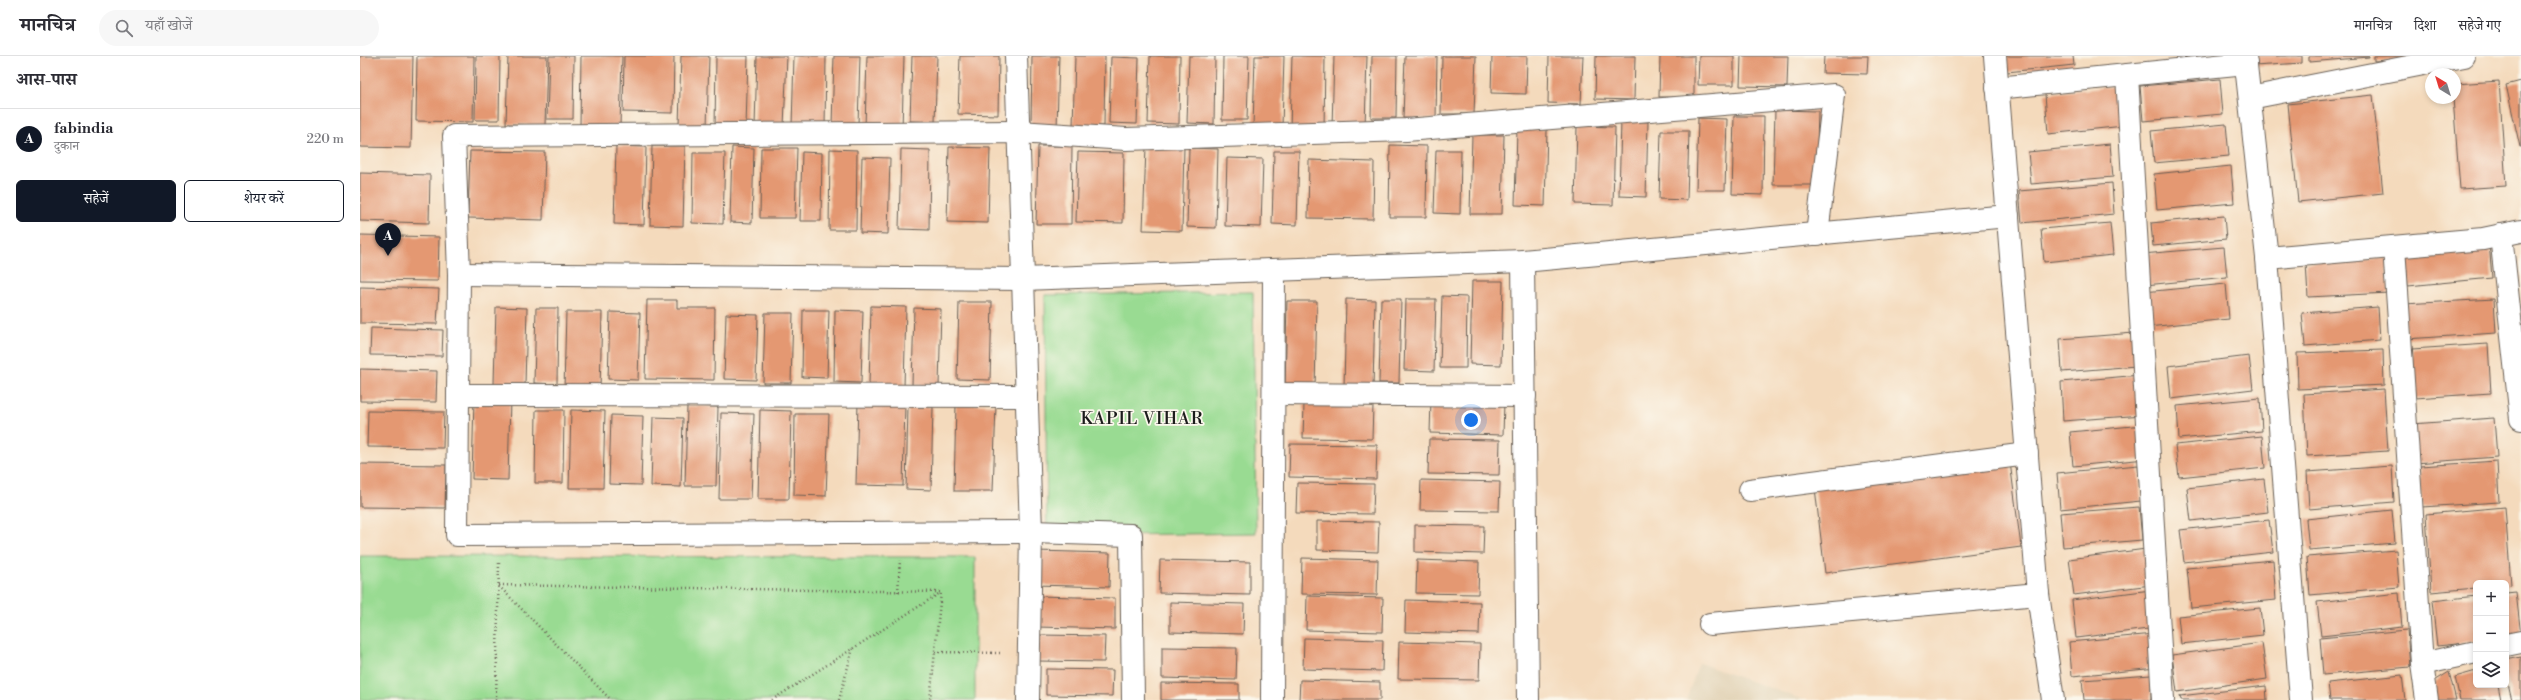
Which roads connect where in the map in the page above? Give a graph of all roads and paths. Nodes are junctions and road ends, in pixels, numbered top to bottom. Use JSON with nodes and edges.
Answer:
{"nodes":[{"id":1,"x":1016,"y":56,"type":"edge"},
{"id":2,"x":1995,"y":56,"type":"edge"},
{"id":3,"x":2464,"y":56,"type":"edge"},
{"id":4,"x":2246,"y":60,"type":"edge"},
{"id":5,"x":2127,"y":75,"type":"junction"},
{"id":6,"x":1997,"y":88,"type":"junction"},
{"id":7,"x":2250,"y":98,"type":"junction"},
{"id":8,"x":1019,"y":132,"type":"junction"},
{"id":9,"x":2008,"y":216,"type":"junction"},
{"id":10,"x":2511,"y":233,"type":"edge"},
{"id":11,"x":1817,"y":234,"type":"junction"},
{"id":12,"x":2394,"y":246,"type":"junction"},
{"id":13,"x":2267,"y":258,"type":"junction"},
{"id":14,"x":1523,"y":261,"type":"junction"},
{"id":15,"x":1274,"y":270,"type":"junction"},
{"id":16,"x":459,"y":274,"type":"junction"},
{"id":17,"x":1023,"y":279,"type":"junction"},
{"id":18,"x":1274,"y":394,"type":"junction"},
{"id":19,"x":458,"y":395,"type":"junction"},
{"id":20,"x":1026,"y":396,"type":"junction"},
{"id":21,"x":1525,"y":396,"type":"junction"},
{"id":22,"x":2521,"y":419,"type":"edge"},
{"id":23,"x":2027,"y":454,"type":"junction"},
{"id":24,"x":1750,"y":490,"type":"dead end"},
{"id":25,"x":1031,"y":532,"type":"junction"},
{"id":26,"x":499,"y":586,"type":"junction"},
{"id":27,"x":941,"y":592,"type":"junction"},
{"id":28,"x":2038,"y":594,"type":"junction"},
{"id":29,"x":1710,"y":624,"type":"dead end"},
{"id":30,"x":2521,"y":642,"type":"edge"},
{"id":31,"x":2509,"y":644,"type":"edge"},
{"id":32,"x":853,"y":648,"type":"junction"},
{"id":33,"x":935,"y":652,"type":"junction"},
{"id":34,"x":1029,"y":653,"type":"junction"},
{"id":35,"x":2473,"y":653,"type":"edge"},
{"id":36,"x":2422,"y":664,"type":"junction"},
{"id":37,"x":496,"y":700,"type":"edge"},
{"id":38,"x":611,"y":700,"type":"edge"},
{"id":39,"x":772,"y":700,"type":"edge"},
{"id":40,"x":838,"y":700,"type":"edge"},
{"id":41,"x":930,"y":700,"type":"edge"},
{"id":42,"x":1028,"y":700,"type":"edge"},
{"id":43,"x":1133,"y":700,"type":"edge"},
{"id":44,"x":1272,"y":700,"type":"edge"},
{"id":45,"x":1528,"y":700,"type":"edge"},
{"id":46,"x":2053,"y":700,"type":"edge"},
{"id":47,"x":2163,"y":700,"type":"edge"},
{"id":48,"x":2301,"y":700,"type":"edge"},
{"id":49,"x":2427,"y":700,"type":"edge"}],
"edges":[{"from":1,"to":8,"type":"street"},
{"from":2,"to":6,"type":"street"},
{"from":3,"to":7,"type":"street"},
{"from":4,"to":5,"type":"street"},
{"from":4,"to":7,"type":"street"},
{"from":5,"to":6,"type":"street"},
{"from":5,"to":47,"type":"street"},
{"from":6,"to":9,"type":"street"},
{"from":7,"to":13,"type":"street"},
{"from":8,"to":11,"type":"street"},
{"from":8,"to":16,"type":"street"},
{"from":8,"to":17,"type":"street"},
{"from":9,"to":11,"type":"street"},
{"from":9,"to":23,"type":"street"},
{"from":10,"to":12,"type":"street"},
{"from":10,"to":22,"type":"street"},
{"from":11,"to":14,"type":"street"},
{"from":12,"to":13,"type":"street"},
{"from":12,"to":36,"type":"street"},
{"from":13,"to":48,"type":"street"},
{"from":14,"to":15,"type":"street"},
{"from":14,"to":21,"type":"street"},
{"from":15,"to":17,"type":"street"},
{"from":15,"to":18,"type":"street"},
{"from":16,"to":17,"type":"street"},
{"from":16,"to":19,"type":"street"},
{"from":17,"to":20,"type":"street"},
{"from":18,"to":21,"type":"street"},
{"from":18,"to":44,"type":"street"},
{"from":19,"to":20,"type":"street"},
{"from":19,"to":25,"type":"street"},
{"from":20,"to":25,"type":"street"},
{"from":21,"to":45,"type":"street"},
{"from":23,"to":24,"type":"street"},
{"from":23,"to":28,"type":"street"},
{"from":25,"to":34,"type":"street"},
{"from":25,"to":43,"type":"street"},
{"from":26,"to":27,"type":"path"},
{"from":26,"to":37,"type":"path"},
{"from":26,"to":38,"type":"path"},
{"from":27,"to":32,"type":"path"},
{"from":27,"to":33,"type":"path"},
{"from":28,"to":29,"type":"street"},
{"from":28,"to":46,"type":"street"},
{"from":30,"to":31,"type":"street"},
{"from":32,"to":39,"type":"path"},
{"from":32,"to":40,"type":"path"},
{"from":33,"to":34,"type":"path"},
{"from":33,"to":41,"type":"path"},
{"from":34,"to":42,"type":"street"},
{"from":35,"to":36,"type":"street"},
{"from":36,"to":49,"type":"street"}]}
